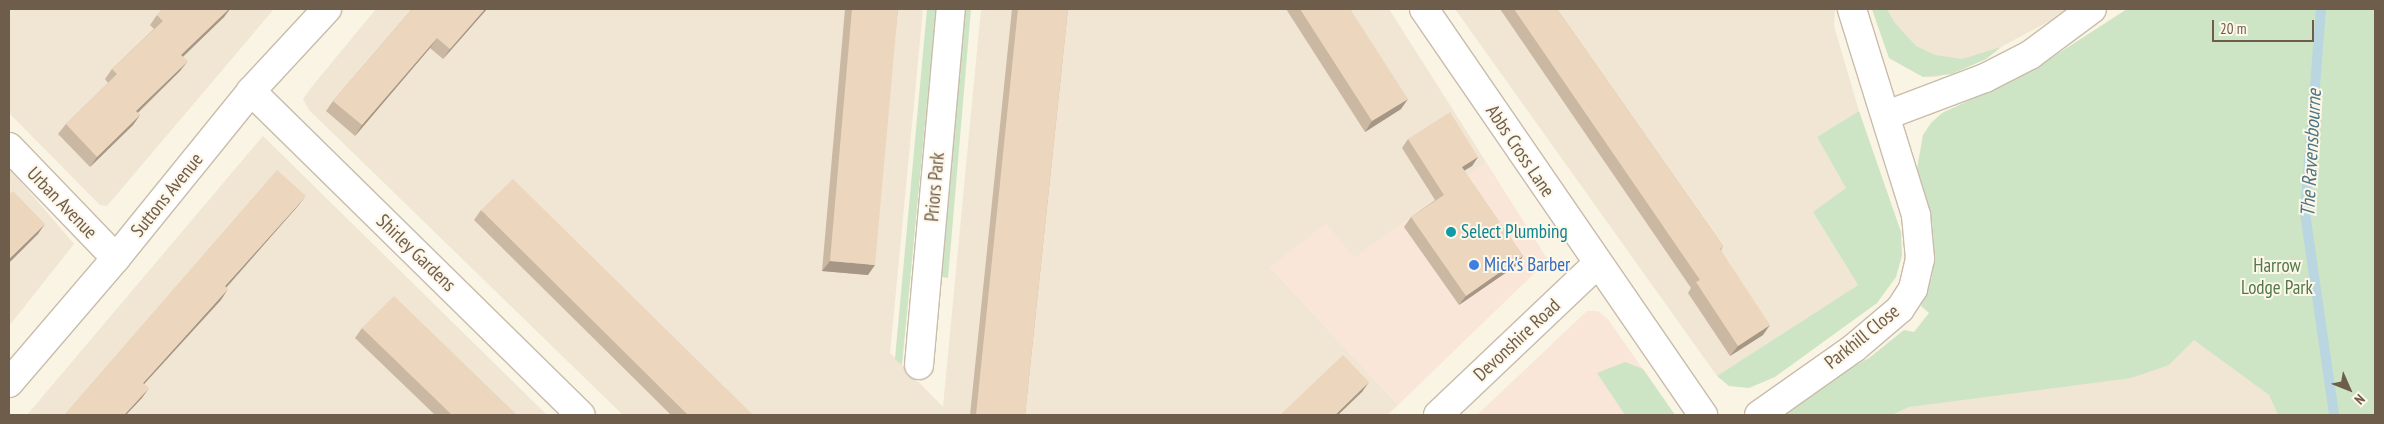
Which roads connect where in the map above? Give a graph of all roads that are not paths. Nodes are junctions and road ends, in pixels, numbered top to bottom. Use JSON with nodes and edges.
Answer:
{"nodes":[{"id":1,"x":327,"y":9,"type":"edge"},
{"id":2,"x":951,"y":9,"type":"edge"},
{"id":3,"x":1424,"y":9,"type":"edge"},
{"id":4,"x":1852,"y":9,"type":"edge"},
{"id":5,"x":2092,"y":9,"type":"edge"},
{"id":6,"x":251,"y":91,"type":"junction"},
{"id":7,"x":1887,"y":115,"type":"junction"},
{"id":8,"x":9,"y":147,"type":"edge"},
{"id":9,"x":116,"y":258,"type":"junction"},
{"id":10,"x":1597,"y":264,"type":"junction"},
{"id":11,"x":919,"y":365,"type":"dead end"},
{"id":12,"x":9,"y":383,"type":"edge"},
{"id":13,"x":581,"y":415,"type":"edge"},
{"id":14,"x":1438,"y":415,"type":"edge"},
{"id":15,"x":1702,"y":415,"type":"edge"},
{"id":16,"x":1759,"y":415,"type":"edge"}],
"edges":[{"from":1,"to":6,"type":"street","name":"Suttons Avenue"},
{"from":2,"to":11,"type":"street","name":"Priors Park"},
{"from":3,"to":10,"type":"street","name":"Abbs Cross Lane"},
{"from":4,"to":7,"type":"street","name":"Parkhill Close"},
{"from":5,"to":7,"type":"street"},
{"from":6,"to":9,"type":"street","name":"Suttons Avenue"},
{"from":6,"to":13,"type":"street","name":"Shirley Gardens"},
{"from":7,"to":16,"type":"street","name":"Parkhill Close"},
{"from":8,"to":9,"type":"street","name":"Urban Avenue"},
{"from":9,"to":12,"type":"street","name":"Suttons Avenue"},
{"from":10,"to":14,"type":"street","name":"Devonshire Road"},
{"from":10,"to":15,"type":"street","name":"Abbs Cross Lane"}]}
